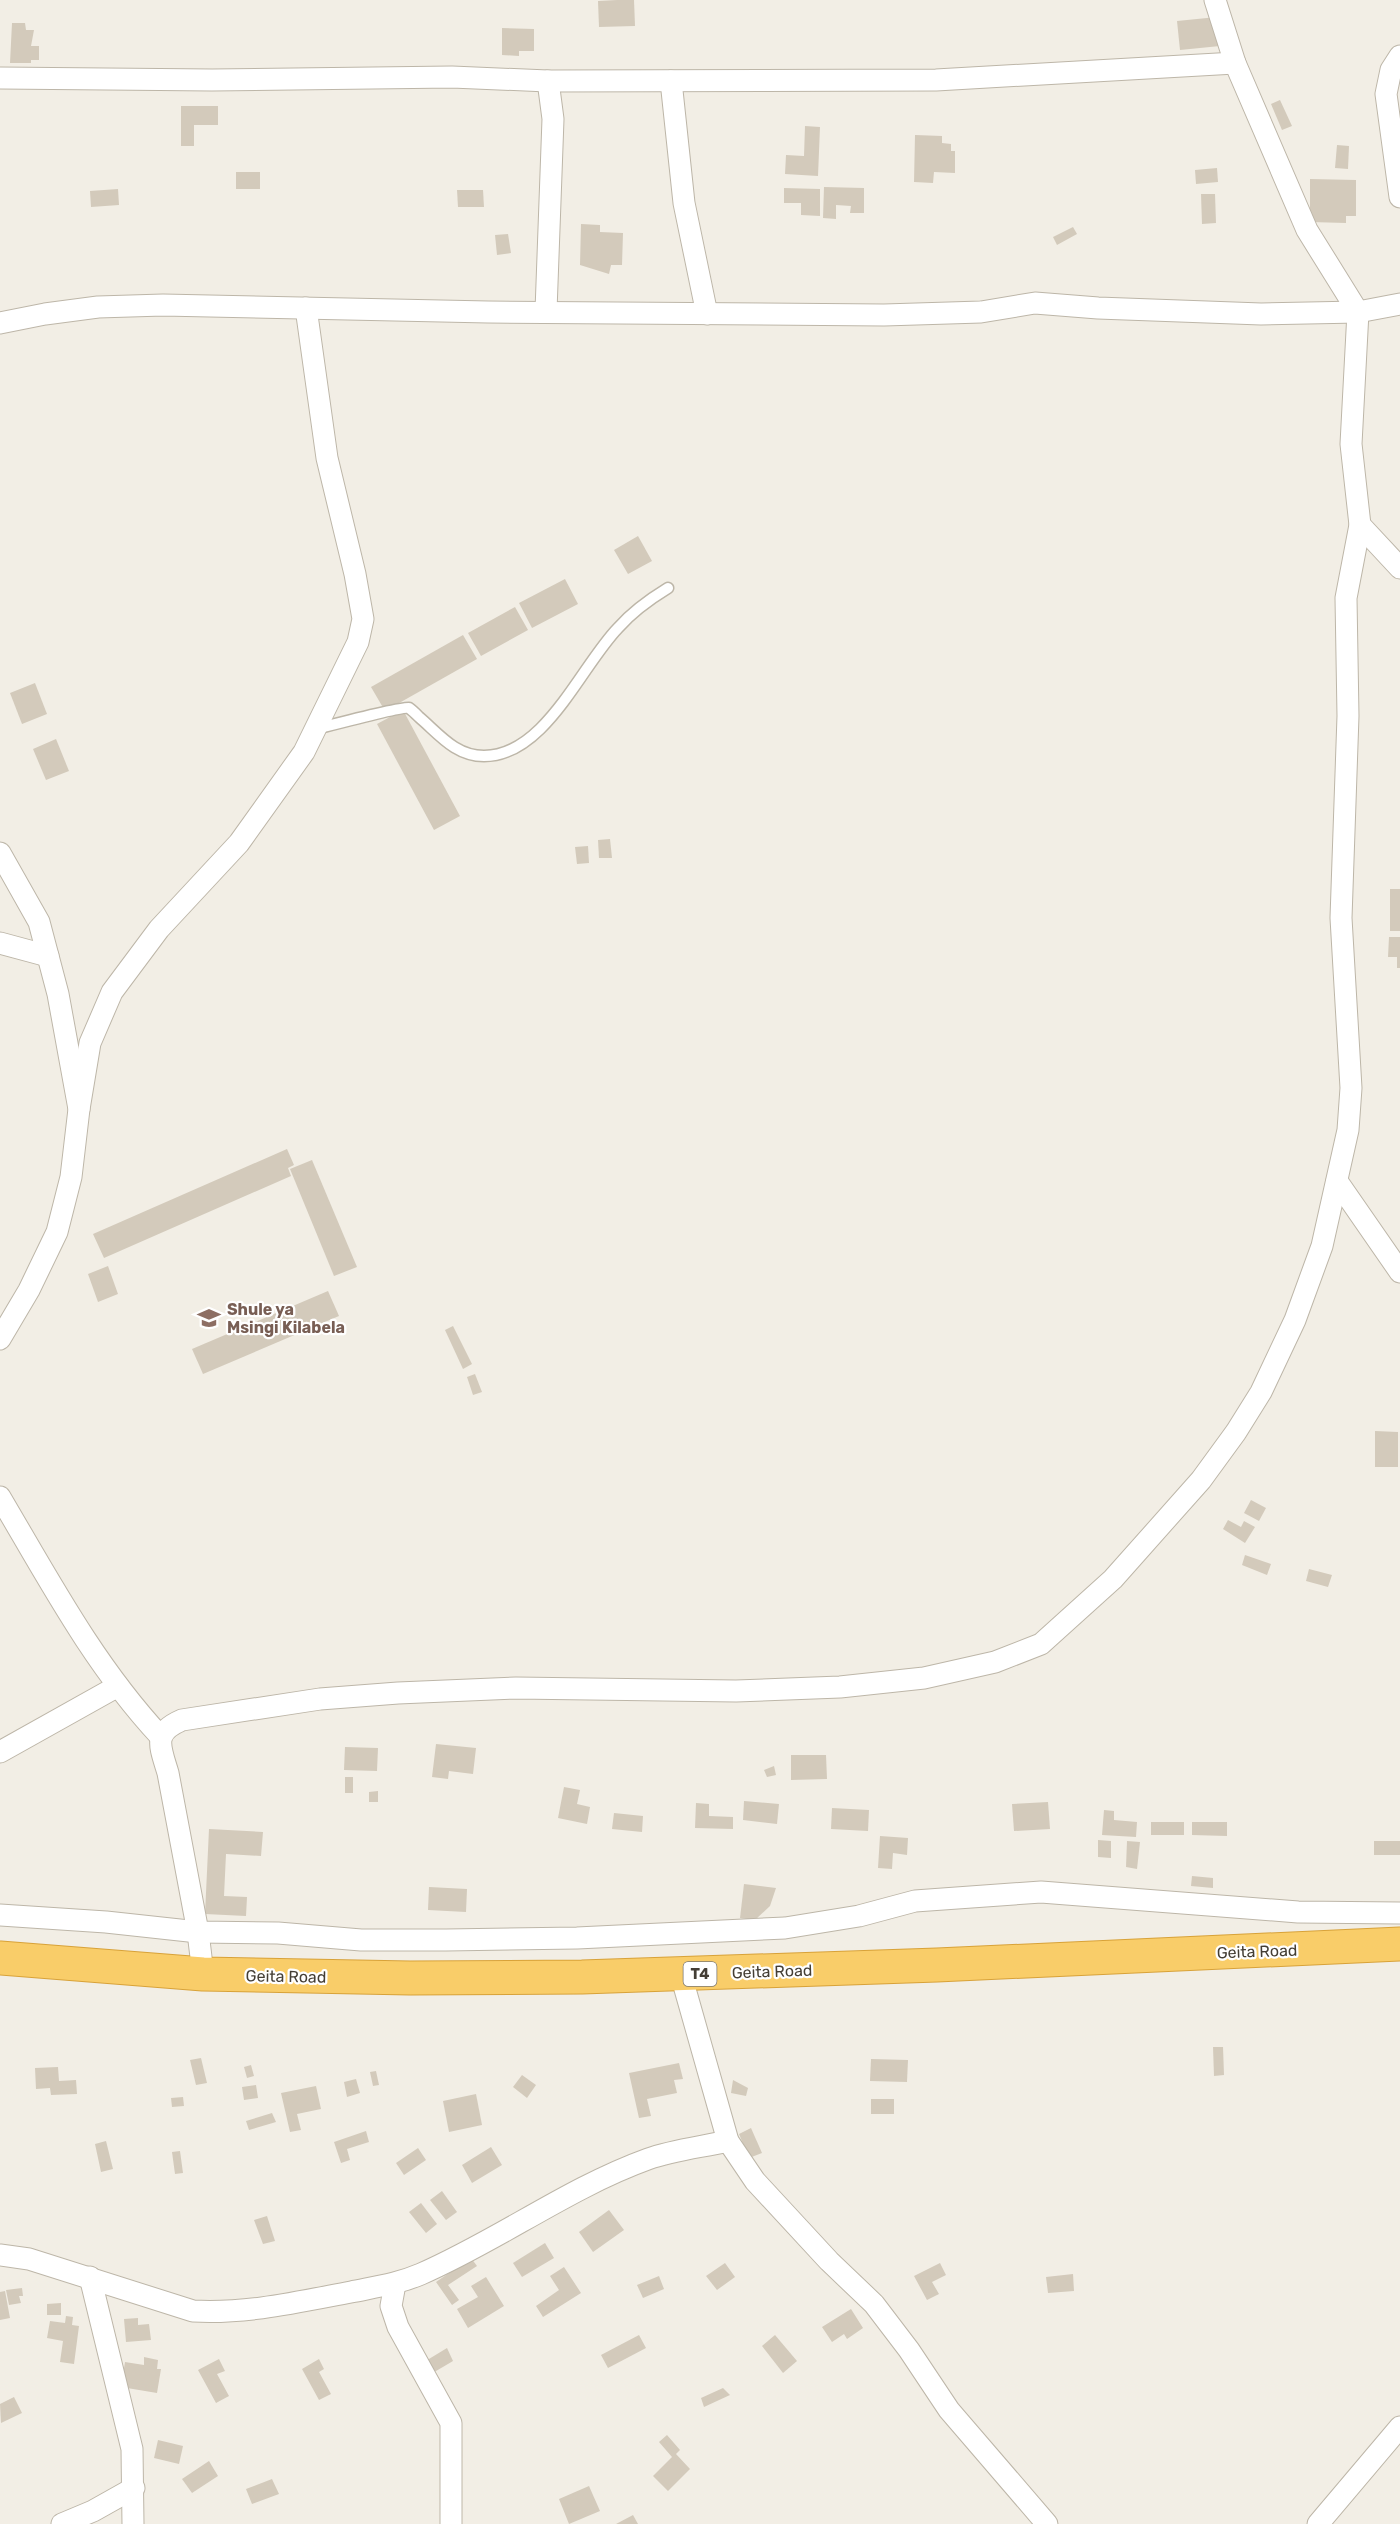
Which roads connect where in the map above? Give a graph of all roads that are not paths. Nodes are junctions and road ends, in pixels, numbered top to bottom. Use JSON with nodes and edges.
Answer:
{"nodes":[{"id":1,"x":1215,"y":0,"type":"edge"},
{"id":2,"x":1400,"y":56,"type":"edge"},
{"id":3,"x":1235,"y":63,"type":"junction"},
{"id":4,"x":0,"y":78,"type":"edge"},
{"id":5,"x":548,"y":81,"type":"junction"},
{"id":6,"x":671,"y":81,"type":"junction"},
{"id":7,"x":1400,"y":197,"type":"edge"},
{"id":8,"x":1400,"y":304,"type":"edge"},
{"id":9,"x":306,"y":308,"type":"junction"},
{"id":10,"x":546,"y":311,"type":"junction"},
{"id":11,"x":1358,"y":312,"type":"junction"},
{"id":12,"x":707,"y":314,"type":"junction"},
{"id":13,"x":0,"y":323,"type":"edge"},
{"id":14,"x":1360,"y":525,"type":"junction"},
{"id":15,"x":1400,"y":568,"type":"edge"},
{"id":16,"x":668,"y":588,"type":"dead end"},
{"id":17,"x":315,"y":729,"type":"junction"},
{"id":18,"x":0,"y":853,"type":"edge"},
{"id":19,"x":0,"y":943,"type":"edge"},
{"id":20,"x":48,"y":956,"type":"junction"},
{"id":21,"x":80,"y":1109,"type":"junction"},
{"id":22,"x":1337,"y":1181,"type":"junction"},
{"id":23,"x":1400,"y":1272,"type":"edge"},
{"id":24,"x":0,"y":1339,"type":"edge"},
{"id":25,"x":0,"y":1497,"type":"edge"},
{"id":26,"x":118,"y":1686,"type":"junction"},
{"id":27,"x":160,"y":1736,"type":"junction"},
{"id":28,"x":0,"y":1752,"type":"edge"},
{"id":29,"x":1400,"y":1912,"type":"edge"},
{"id":30,"x":0,"y":1915,"type":"edge"},
{"id":31,"x":198,"y":1932,"type":"junction"},
{"id":32,"x":1400,"y":1944,"type":"edge"},
{"id":33,"x":0,"y":1958,"type":"edge"},
{"id":34,"x":203,"y":1974,"type":"junction"},
{"id":35,"x":681,"y":1975,"type":"junction"},
{"id":36,"x":728,"y":2141,"type":"junction"},
{"id":37,"x":0,"y":2255,"type":"edge"},
{"id":38,"x":90,"y":2277,"type":"junction"},
{"id":39,"x":395,"y":2284,"type":"junction"},
{"id":40,"x":1400,"y":2427,"type":"edge"},
{"id":41,"x":134,"y":2488,"type":"junction"},
{"id":42,"x":62,"y":2524,"type":"edge"},
{"id":43,"x":132,"y":2524,"type":"edge"},
{"id":44,"x":451,"y":2524,"type":"edge"},
{"id":45,"x":1047,"y":2524,"type":"edge"},
{"id":46,"x":1318,"y":2524,"type":"edge"}],
"edges":[{"from":1,"to":3,"type":"street"},
{"from":2,"to":7,"type":"street"},
{"from":3,"to":6,"type":"street"},
{"from":3,"to":11,"type":"street"},
{"from":4,"to":5,"type":"street"},
{"from":5,"to":6,"type":"street"},
{"from":5,"to":10,"type":"street"},
{"from":6,"to":12,"type":"street"},
{"from":8,"to":11,"type":"street"},
{"from":9,"to":10,"type":"street"},
{"from":9,"to":13,"type":"street"},
{"from":9,"to":17,"type":"street"},
{"from":10,"to":12,"type":"street"},
{"from":11,"to":12,"type":"street"},
{"from":11,"to":14,"type":"street"},
{"from":14,"to":15,"type":"street"},
{"from":14,"to":22,"type":"street"},
{"from":16,"to":17,"type":"lane"},
{"from":17,"to":21,"type":"street"},
{"from":18,"to":20,"type":"street"},
{"from":19,"to":20,"type":"street"},
{"from":20,"to":21,"type":"street"},
{"from":21,"to":24,"type":"street"},
{"from":22,"to":23,"type":"street"},
{"from":22,"to":27,"type":"street"},
{"from":25,"to":26,"type":"street"},
{"from":26,"to":27,"type":"street"},
{"from":26,"to":28,"type":"street"},
{"from":27,"to":31,"type":"street"},
{"from":29,"to":31,"type":"street"},
{"from":30,"to":31,"type":"street"},
{"from":31,"to":34,"type":"street"},
{"from":32,"to":35,"type":"highway","name":"Geita Road","number":"T4"},
{"from":33,"to":34,"type":"highway","name":"Geita Road","number":"T4"},
{"from":34,"to":35,"type":"highway","name":"Geita Road","number":"T4"},
{"from":35,"to":36,"type":"street"},
{"from":36,"to":39,"type":"street"},
{"from":36,"to":45,"type":"street"},
{"from":37,"to":38,"type":"street"},
{"from":38,"to":39,"type":"street"},
{"from":38,"to":41,"type":"street"},
{"from":39,"to":44,"type":"street"},
{"from":40,"to":46,"type":"street"},
{"from":41,"to":42,"type":"street"},
{"from":41,"to":43,"type":"street"}]}
